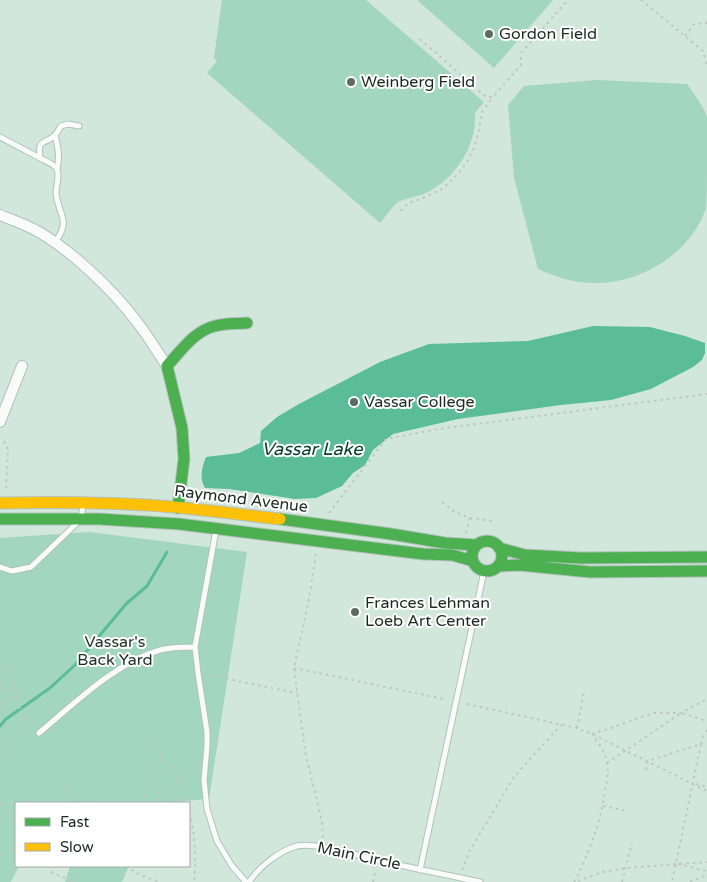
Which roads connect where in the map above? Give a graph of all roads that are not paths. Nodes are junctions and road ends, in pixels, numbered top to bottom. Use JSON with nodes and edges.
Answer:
{"nodes":[{"id":1,"x":79,"y":126,"type":"dead end"},
{"id":2,"x":55,"y":135,"type":"junction"},
{"id":3,"x":0,"y":137,"type":"edge"},
{"id":4,"x":40,"y":158,"type":"junction"},
{"id":5,"x":56,"y":169,"type":"junction"},
{"id":6,"x":0,"y":215,"type":"edge"},
{"id":7,"x":54,"y":243,"type":"junction"},
{"id":8,"x":247,"y":324,"type":"dead end"},
{"id":9,"x":22,"y":366,"type":"dead end"},
{"id":10,"x":167,"y":366,"type":"junction"},
{"id":11,"x":0,"y":422,"type":"edge"},
{"id":12,"x":3,"y":501,"type":"edge"},
{"id":13,"x":83,"y":502,"type":"junction"},
{"id":14,"x":178,"y":508,"type":"junction"},
{"id":15,"x":80,"y":519,"type":"junction"},
{"id":16,"x":0,"y":520,"type":"edge"},
{"id":17,"x":217,"y":528,"type":"junction"},
{"id":18,"x":353,"y":529,"type":"junction"},
{"id":19,"x":351,"y":545,"type":"junction"},
{"id":20,"x":478,"y":546,"type":"junction"},
{"id":21,"x":499,"y":548,"type":"junction"},
{"id":22,"x":707,"y":557,"type":"edge"},
{"id":23,"x":473,"y":562,"type":"junction"},
{"id":24,"x":498,"y":566,"type":"junction"},
{"id":25,"x":0,"y":567,"type":"edge"},
{"id":26,"x":484,"y":571,"type":"junction"},
{"id":27,"x":707,"y":571,"type":"edge"},
{"id":28,"x":478,"y":600,"type":"dead end"},
{"id":29,"x":472,"y":626,"type":"dead end"},
{"id":30,"x":195,"y":647,"type":"junction"},
{"id":31,"x":39,"y":733,"type":"road end"},
{"id":32,"x":420,"y":870,"type":"junction"},
{"id":33,"x":248,"y":882,"type":"edge"},
{"id":34,"x":480,"y":882,"type":"edge"}],
"edges":[{"from":1,"to":2,"type":"lane"},
{"from":2,"to":4,"type":"lane"},
{"from":2,"to":5,"type":"lane"},
{"from":3,"to":4,"type":"lane"},
{"from":4,"to":5,"type":"lane"},
{"from":5,"to":7,"type":"lane"},
{"from":6,"to":7,"type":"street"},
{"from":7,"to":10,"type":"street"},
{"from":8,"to":10,"type":"main road"},
{"from":9,"to":11,"type":"street"},
{"from":10,"to":14,"type":"main road"},
{"from":12,"to":13,"type":"main road","name":"Raymond Avenue"},
{"from":13,"to":14,"type":"main road","name":"Raymond Avenue"},
{"from":13,"to":15,"type":"lane"},
{"from":14,"to":18,"type":"main road","name":"Raymond Avenue"},
{"from":15,"to":16,"type":"main road","name":"Raymond Avenue"},
{"from":15,"to":17,"type":"main road","name":"Raymond Avenue"},
{"from":15,"to":25,"type":"lane"},
{"from":17,"to":19,"type":"main road","name":"Raymond Avenue"},
{"from":17,"to":30,"type":"lane"},
{"from":18,"to":19,"type":"lane"},
{"from":18,"to":20,"type":"main road","name":"Raymond Avenue"},
{"from":19,"to":23,"type":"main road","name":"Raymond Avenue"},
{"from":20,"to":21,"type":"main road","name":"Raymond Avenue"},
{"from":20,"to":23,"type":"main road"},
{"from":21,"to":22,"type":"main road","name":"Raymond Avenue"},
{"from":21,"to":24,"type":"main road"},
{"from":23,"to":26,"type":"main road","name":"Raymond Avenue"},
{"from":24,"to":26,"type":"main road"},
{"from":24,"to":27,"type":"main road"},
{"from":26,"to":28,"type":"lane"},
{"from":29,"to":32,"type":"lane"},
{"from":30,"to":31,"type":"lane"},
{"from":30,"to":33,"type":"lane"},
{"from":32,"to":33,"type":"lane","name":"Main Circle"},
{"from":32,"to":34,"type":"lane","name":"Main Circle"}]}
